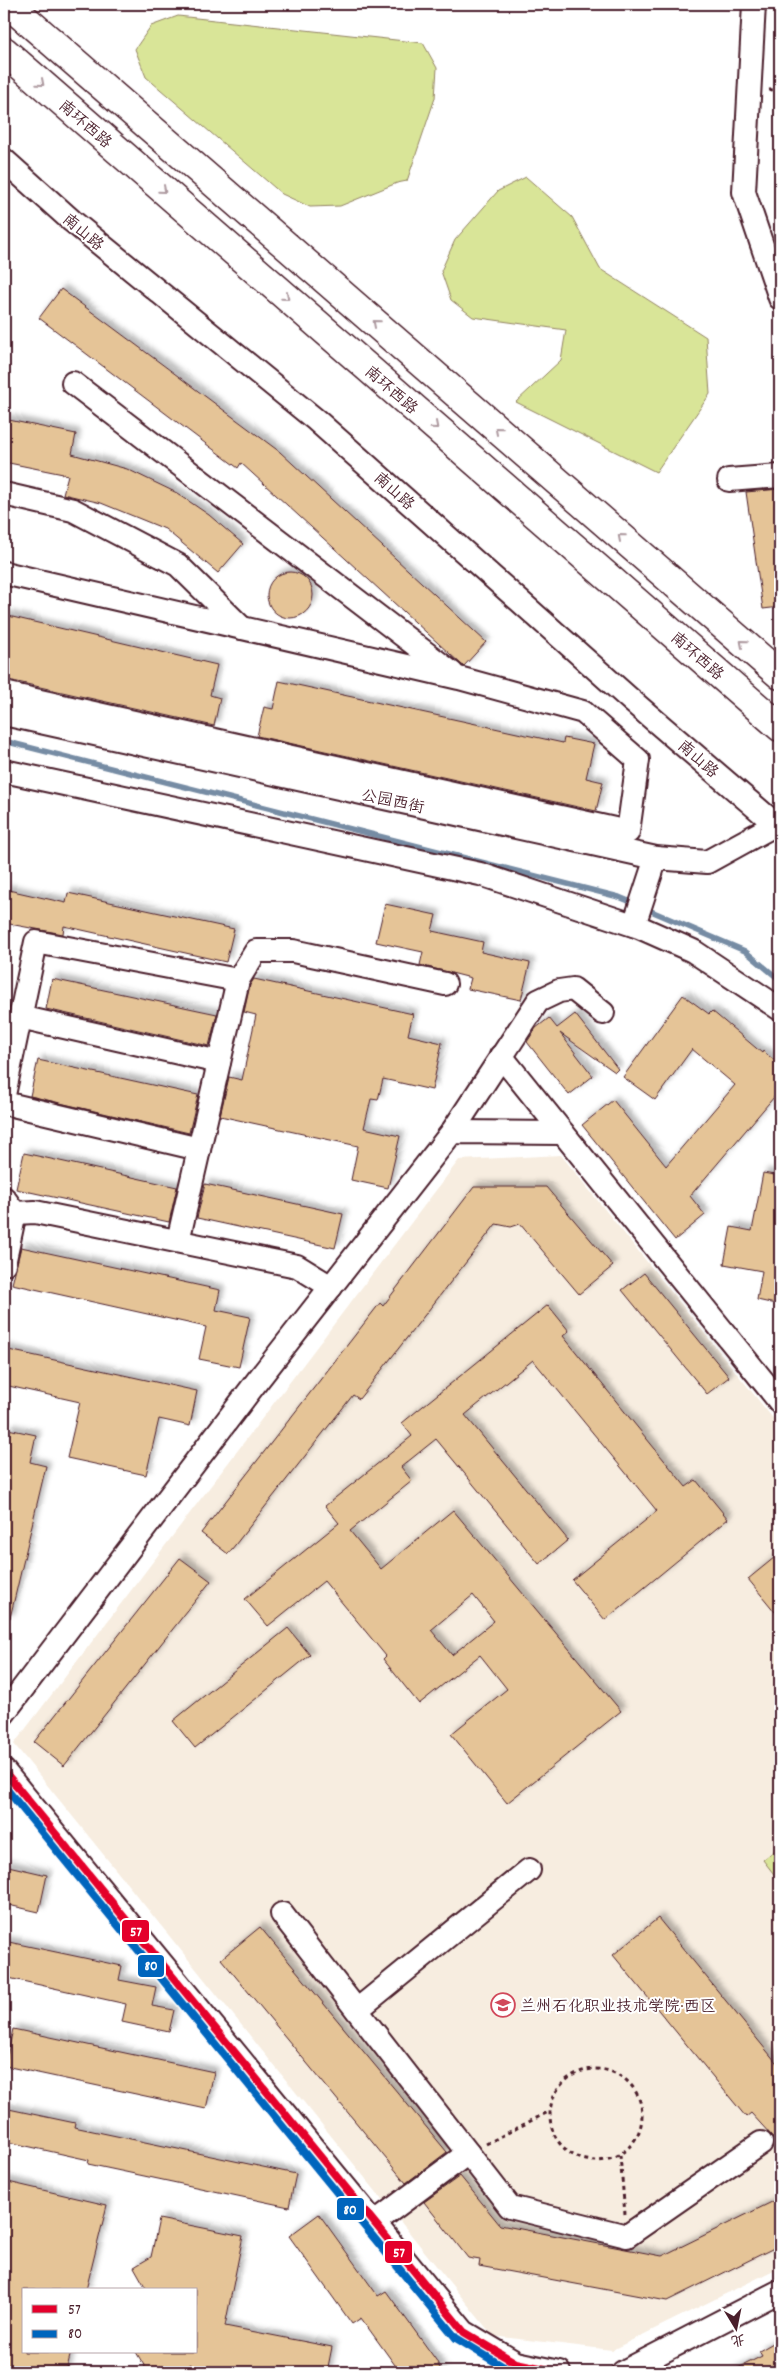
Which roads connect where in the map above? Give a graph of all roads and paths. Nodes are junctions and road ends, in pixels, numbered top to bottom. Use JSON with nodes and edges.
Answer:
{"nodes":[{"id":1,"x":8,"y":4,"type":"edge"},
{"id":2,"x":754,"y":4,"type":"edge"},
{"id":3,"x":4,"y":51,"type":"edge"},
{"id":4,"x":4,"y":160,"type":"edge"},
{"id":5,"x":780,"y":298,"type":"edge"},
{"id":6,"x":73,"y":383,"type":"dead end"},
{"id":7,"x":780,"y":476,"type":"edge"},
{"id":8,"x":730,"y":480,"type":"dead end"},
{"id":9,"x":4,"y":494,"type":"edge"},
{"id":10,"x":4,"y":573,"type":"edge"},
{"id":11,"x":242,"y":628,"type":"junction"},
{"id":12,"x":780,"y":675,"type":"edge"},
{"id":13,"x":459,"y":678,"type":"junction"},
{"id":14,"x":4,"y":693,"type":"edge"},
{"id":15,"x":4,"y":714,"type":"edge"},
{"id":16,"x":780,"y":727,"type":"edge"},
{"id":17,"x":4,"y":771,"type":"edge"},
{"id":18,"x":779,"y":825,"type":"edge"},
{"id":19,"x":653,"y":868,"type":"junction"},
{"id":20,"x":636,"y":919,"type":"junction"},
{"id":21,"x":238,"y":980,"type":"junction"},
{"id":22,"x":445,"y":984,"type":"dead end"},
{"id":23,"x":780,"y":1009,"type":"edge"},
{"id":24,"x":603,"y":1013,"type":"dead end"},
{"id":25,"x":20,"y":1017,"type":"junction"},
{"id":26,"x":501,"y":1056,"type":"junction"},
{"id":27,"x":219,"y":1062,"type":"junction"},
{"id":28,"x":4,"y":1094,"type":"edge"},
{"id":29,"x":4,"y":1103,"type":"edge"},
{"id":30,"x":452,"y":1132,"type":"junction"},
{"id":31,"x":563,"y":1134,"type":"junction"},
{"id":32,"x":199,"y":1149,"type":"junction"},
{"id":33,"x":9,"y":1206,"type":"edge"},
{"id":34,"x":178,"y":1242,"type":"junction"},
{"id":35,"x":4,"y":1264,"type":"edge"},
{"id":36,"x":331,"y":1287,"type":"junction"},
{"id":37,"x":780,"y":1402,"type":"edge"},
{"id":38,"x":4,"y":1713,"type":"edge"},
{"id":39,"x":4,"y":1771,"type":"edge"},
{"id":40,"x":529,"y":1870,"type":"dead end"},
{"id":41,"x":282,"y":1914,"type":"dead end"},
{"id":42,"x":357,"y":2010,"type":"junction"},
{"id":43,"x":550,"y":2111,"type":"junction"},
{"id":44,"x":761,"y":2143,"type":"dead end"},
{"id":45,"x":468,"y":2153,"type":"junction"},
{"id":46,"x":620,"y":2154,"type":"junction"},
{"id":47,"x":374,"y":2223,"type":"junction"},
{"id":48,"x":628,"y":2236,"type":"junction"},
{"id":49,"x":780,"y":2291,"type":"edge"},
{"id":50,"x":498,"y":2363,"type":"edge"},
{"id":51,"x":559,"y":2372,"type":"edge"},
{"id":52,"x":623,"y":2372,"type":"edge"}],
"edges":[{"from":12,"to":1,"type":"highway","one_way":true},
{"from":2,"to":5,"type":"street"},
{"from":3,"to":16,"type":"highway","name":"南环西路","one_way":true},
{"from":4,"to":18,"type":"street","name":"南山路"},
{"from":6,"to":13,"type":"street"},
{"from":7,"to":8,"type":"street"},
{"from":9,"to":11,"type":"street"},
{"from":10,"to":11,"type":"street"},
{"from":11,"to":13,"type":"street"},
{"from":13,"to":14,"type":"street"},
{"from":15,"to":19,"type":"street","name":"公园西街"},
{"from":17,"to":20,"type":"street"},
{"from":18,"to":19,"type":"street","name":"公园西街"},
{"from":19,"to":20,"type":"street"},
{"from":20,"to":23,"type":"street"},
{"from":21,"to":22,"type":"street"},
{"from":21,"to":25,"type":"street"},
{"from":21,"to":27,"type":"street"},
{"from":24,"to":26,"type":"street"},
{"from":25,"to":27,"type":"street"},
{"from":25,"to":28,"type":"street"},
{"from":26,"to":30,"type":"street"},
{"from":26,"to":31,"type":"street"},
{"from":27,"to":32,"type":"street"},
{"from":29,"to":32,"type":"street"},
{"from":30,"to":31,"type":"street"},
{"from":30,"to":36,"type":"street"},
{"from":31,"to":37,"type":"street"},
{"from":32,"to":34,"type":"street"},
{"from":33,"to":34,"type":"street"},
{"from":33,"to":35,"type":"street"},
{"from":34,"to":36,"type":"street"},
{"from":36,"to":38,"type":"street"},
{"from":39,"to":47,"type":"street"},
{"from":40,"to":42,"type":"street"},
{"from":41,"to":42,"type":"street"},
{"from":42,"to":45,"type":"street"},
{"from":43,"to":45,"type":"path"},
{"from":43,"to":46,"type":"path"},
{"from":43,"to":46,"type":"path"},
{"from":44,"to":48,"type":"street"},
{"from":45,"to":47,"type":"street"},
{"from":45,"to":48,"type":"street"},
{"from":46,"to":48,"type":"path"},
{"from":47,"to":50,"type":"street"},
{"from":49,"to":52,"type":"street"},
{"from":50,"to":51,"type":"street"}]}
